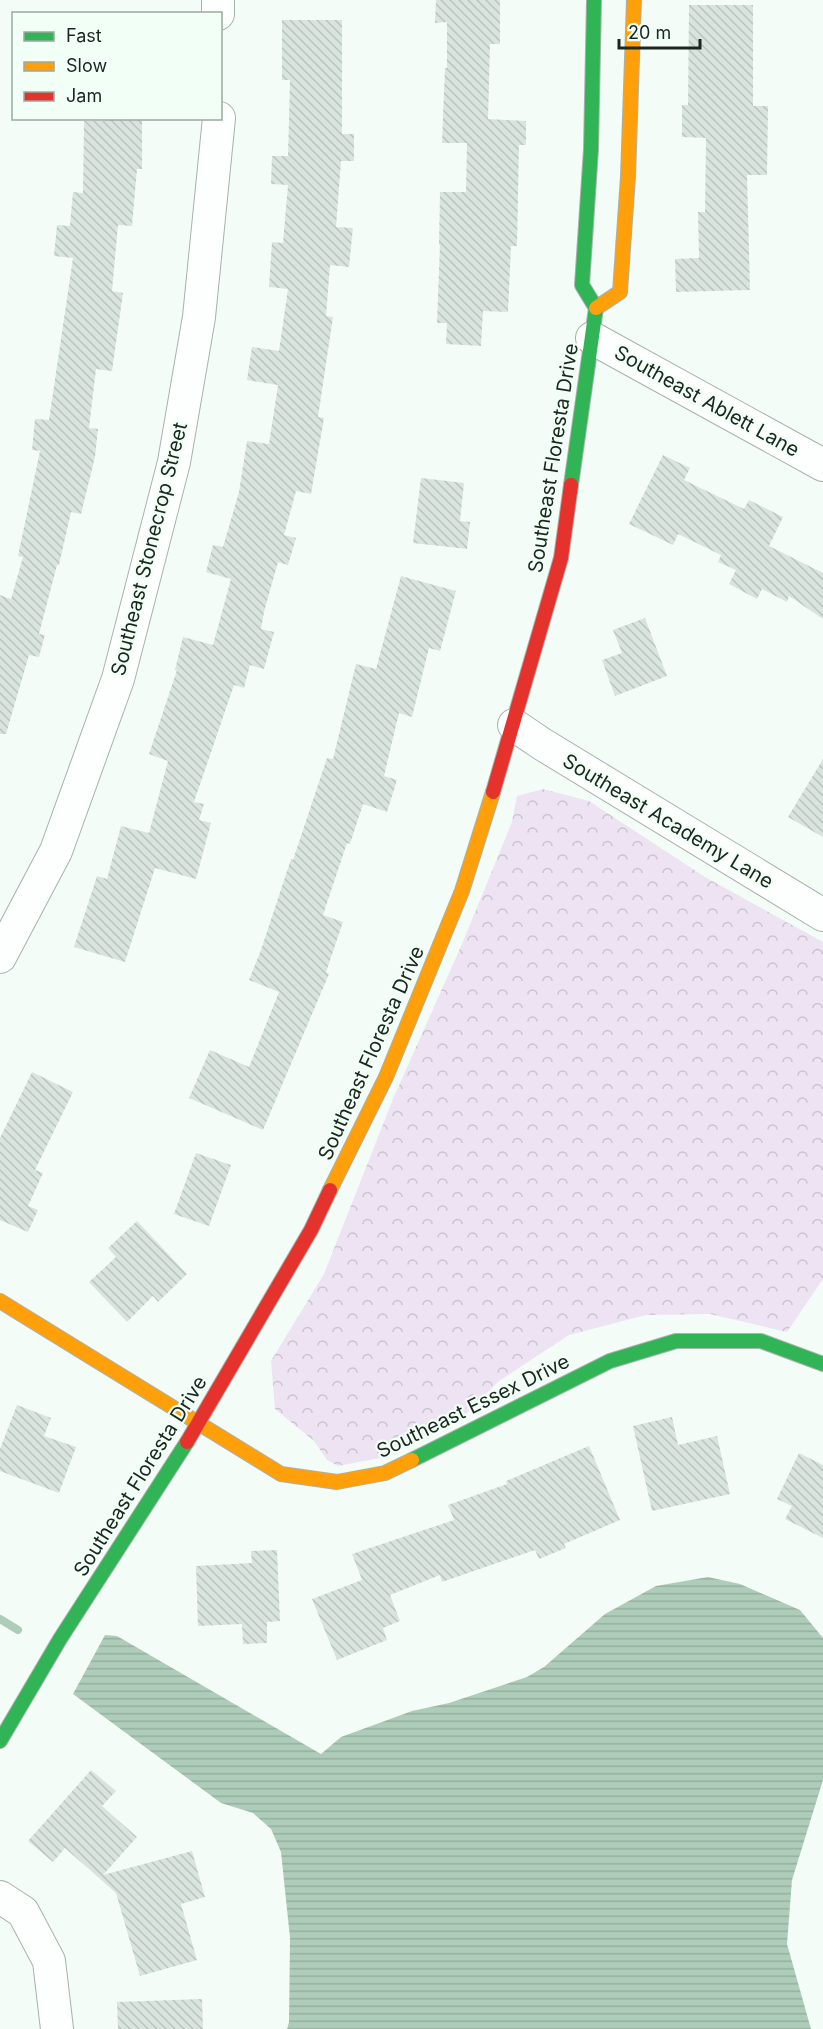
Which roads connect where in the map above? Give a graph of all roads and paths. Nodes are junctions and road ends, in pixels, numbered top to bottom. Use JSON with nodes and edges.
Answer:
{"nodes":[{"id":1,"x":594,"y":0,"type":"edge"},
{"id":2,"x":634,"y":0,"type":"edge"},
{"id":3,"x":219,"y":120,"type":"edge"},
{"id":4,"x":594,"y":323,"type":"junction"},
{"id":5,"x":823,"y":465,"type":"edge"},
{"id":6,"x":514,"y":725,"type":"junction"},
{"id":7,"x":823,"y":915,"type":"edge"},
{"id":8,"x":0,"y":957,"type":"edge"},
{"id":9,"x":0,"y":1301,"type":"edge"},
{"id":10,"x":823,"y":1364,"type":"edge"},
{"id":11,"x":199,"y":1423,"type":"junction"},
{"id":12,"x":0,"y":1741,"type":"edge"},
{"id":13,"x":0,"y":1897,"type":"edge"},
{"id":14,"x":57,"y":2029,"type":"edge"}],
"edges":[{"from":1,"to":4,"type":"street"},
{"from":2,"to":4,"type":"street"},
{"from":3,"to":8,"type":"street","name":"Southeast Stonecrop Street"},
{"from":4,"to":5,"type":"street","name":"Southeast Ablett Lane"},
{"from":4,"to":6,"type":"street","name":"Southeast Floresta Drive"},
{"from":6,"to":7,"type":"street","name":"Southeast Academy Lane"},
{"from":6,"to":11,"type":"street","name":"Southeast Floresta Drive"},
{"from":9,"to":11,"type":"street","name":"Southeast Essex Drive"},
{"from":10,"to":11,"type":"street","name":"Southeast Essex Drive"},
{"from":11,"to":12,"type":"street","name":"Southeast Floresta Drive"},
{"from":13,"to":14,"type":"street"}]}
